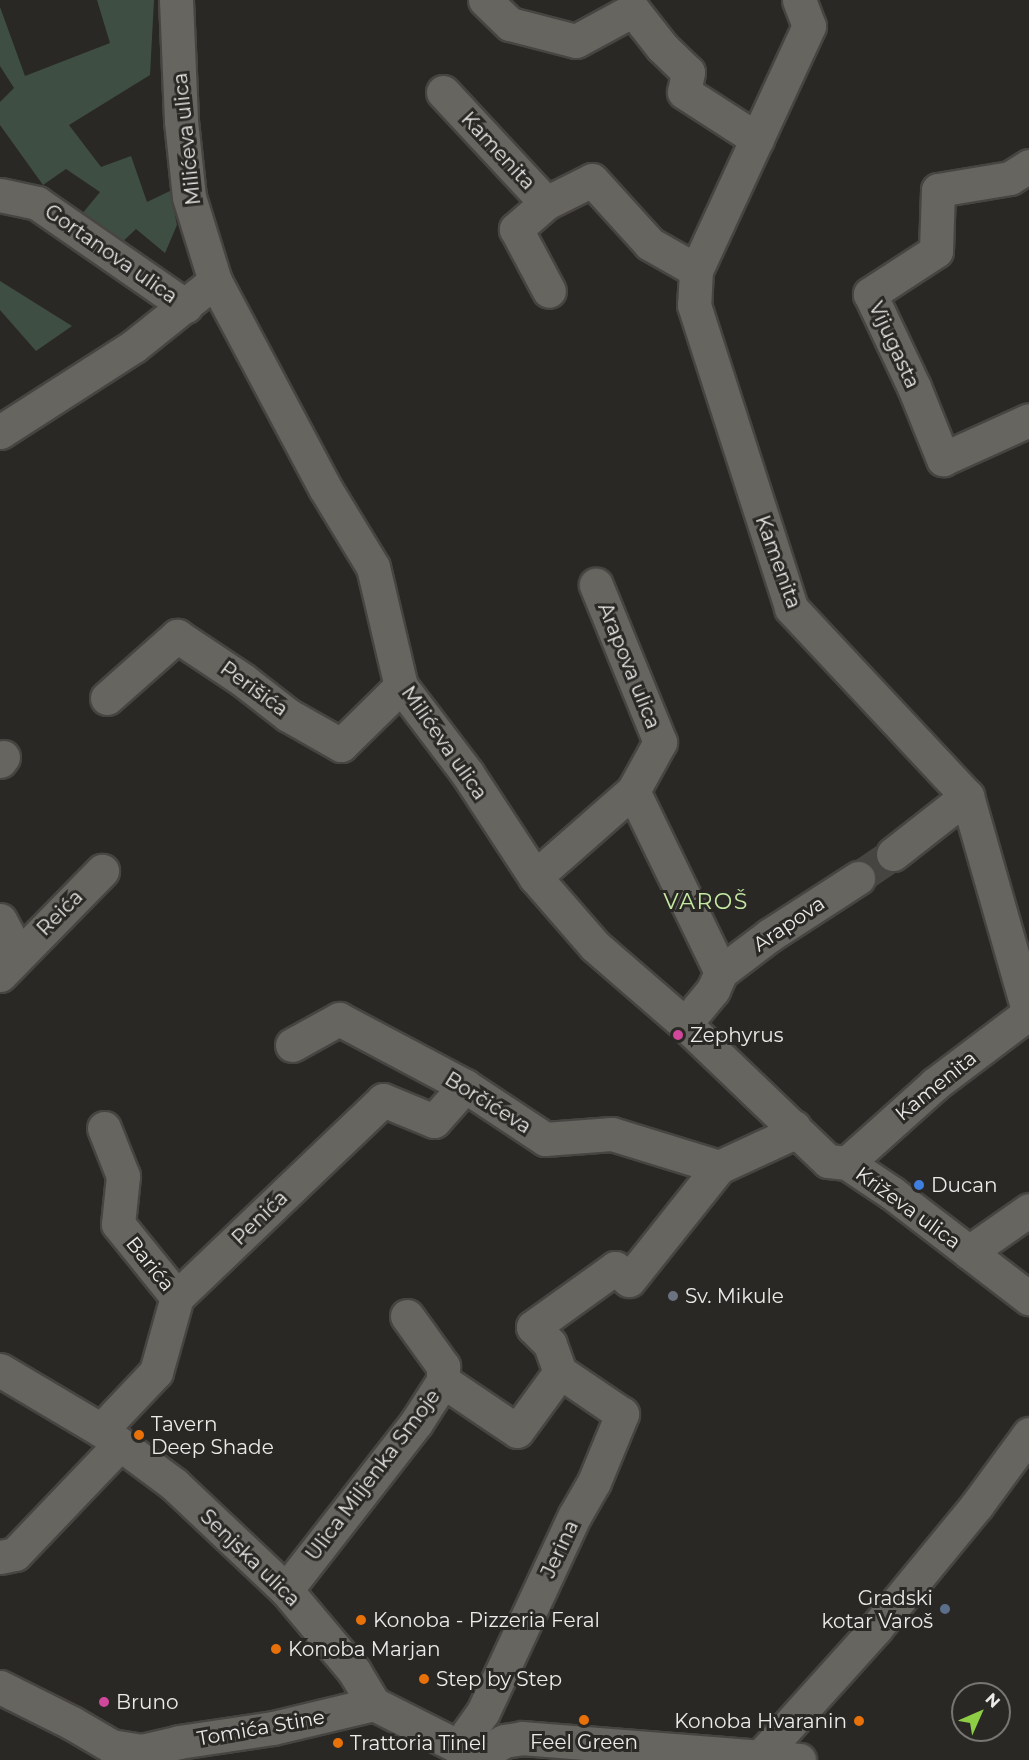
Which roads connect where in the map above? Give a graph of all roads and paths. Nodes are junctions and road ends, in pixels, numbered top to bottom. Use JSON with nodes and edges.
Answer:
{"nodes":[{"id":1,"x":176,"y":0,"type":"edge"},
{"id":2,"x":485,"y":0,"type":"edge"},
{"id":3,"x":799,"y":0,"type":"edge"},
{"id":4,"x":443,"y":92,"type":"dead end"},
{"id":5,"x":757,"y":139,"type":"junction"},
{"id":6,"x":1029,"y":166,"type":"edge"},
{"id":7,"x":0,"y":195,"type":"edge"},
{"id":8,"x":546,"y":203,"type":"junction"},
{"id":9,"x":696,"y":270,"type":"junction"},
{"id":10,"x":215,"y":281,"type":"junction"},
{"id":11,"x":549,"y":291,"type":"dead end"},
{"id":12,"x":186,"y":306,"type":"junction"},
{"id":13,"x":1029,"y":420,"type":"edge"},
{"id":14,"x":0,"y":432,"type":"edge"},
{"id":15,"x":596,"y":585,"type":"dead end"},
{"id":16,"x":401,"y":686,"type":"junction"},
{"id":17,"x":106,"y":698,"type":"dead end"},
{"id":18,"x":633,"y":791,"type":"junction"},
{"id":19,"x":967,"y":796,"type":"junction"},
{"id":20,"x":892,"y":854,"type":"tunnel mouth"},
{"id":21,"x":102,"y":871,"type":"dead end"},
{"id":22,"x":534,"y":877,"type":"junction"},
{"id":23,"x":858,"y":878,"type":"tunnel mouth"},
{"id":24,"x":0,"y":920,"type":"edge"},
{"id":25,"x":9,"y":965,"type":"edge"},
{"id":26,"x":721,"y":972,"type":"junction"},
{"id":27,"x":1029,"y":1013,"type":"edge"},
{"id":28,"x":685,"y":1024,"type":"junction"},
{"id":29,"x":292,"y":1045,"type":"dead end"},
{"id":30,"x":465,"y":1086,"type":"junction"},
{"id":31,"x":794,"y":1127,"type":"junction"},
{"id":32,"x":104,"y":1128,"type":"dead end"},
{"id":33,"x":847,"y":1163,"type":"junction"},
{"id":34,"x":719,"y":1167,"type":"junction"},
{"id":35,"x":1029,"y":1210,"type":"edge"},
{"id":36,"x":969,"y":1252,"type":"junction"},
{"id":37,"x":177,"y":1297,"type":"junction"},
{"id":38,"x":1029,"y":1298,"type":"edge"},
{"id":39,"x":407,"y":1316,"type":"dead end"},
{"id":40,"x":0,"y":1370,"type":"edge"},
{"id":41,"x":560,"y":1372,"type":"junction"},
{"id":42,"x":443,"y":1381,"type":"junction"},
{"id":43,"x":1029,"y":1434,"type":"edge"},
{"id":44,"x":110,"y":1437,"type":"junction"},
{"id":45,"x":0,"y":1557,"type":"edge"},
{"id":46,"x":286,"y":1590,"type":"junction"},
{"id":47,"x":0,"y":1688,"type":"edge"},
{"id":48,"x":374,"y":1704,"type":"junction"},
{"id":49,"x":475,"y":1756,"type":"edge"},
{"id":50,"x":760,"y":1756,"type":"junction"},
{"id":51,"x":799,"y":1760,"type":"edge"}],
"edges":[{"from":1,"to":10,"type":"street","name":"Milićeva ulica"},
{"from":2,"to":5,"type":"street"},
{"from":3,"to":5,"type":"street","name":"Kamenita"},
{"from":4,"to":8,"type":"street","name":"Kamenita"},
{"from":5,"to":9,"type":"street","name":"Kamenita"},
{"from":6,"to":13,"type":"street","name":"Vijugasta"},
{"from":7,"to":12,"type":"street","name":"Gortanova ulica"},
{"from":8,"to":9,"type":"street","name":"Kamenita"},
{"from":8,"to":11,"type":"street"},
{"from":9,"to":19,"type":"street","name":"Kamenita"},
{"from":10,"to":12,"type":"street"},
{"from":10,"to":16,"type":"street","name":"Milićeva ulica"},
{"from":12,"to":14,"type":"street"},
{"from":15,"to":18,"type":"street","name":"Arapova ulica"},
{"from":16,"to":17,"type":"street","name":"Perišića"},
{"from":16,"to":22,"type":"street","name":"Milićeva ulica"},
{"from":18,"to":22,"type":"street","name":"Arapova ulica"},
{"from":18,"to":26,"type":"street"},
{"from":19,"to":20,"type":"street"},
{"from":19,"to":27,"type":"street","name":"Kamenita"},
{"from":21,"to":25,"type":"street","name":"Reića"},
{"from":22,"to":28,"type":"street","name":"Milićeva ulica"},
{"from":23,"to":26,"type":"street","name":"Arapova"},
{"from":24,"to":25,"type":"street","name":"Reića"},
{"from":26,"to":28,"type":"street","name":"Arapova"},
{"from":27,"to":33,"type":"street","name":"Kamenita"},
{"from":28,"to":31,"type":"street","name":"Milićeva ulica"},
{"from":29,"to":30,"type":"street","name":"Borčićeva"},
{"from":30,"to":34,"type":"street","name":"Borčićeva"},
{"from":30,"to":37,"type":"street","name":"Penića"},
{"from":31,"to":33,"type":"street","name":"Milićeva ulica"},
{"from":31,"to":34,"type":"street"},
{"from":32,"to":37,"type":"street","name":"Barića"},
{"from":33,"to":36,"type":"street","name":"Križeva ulica"},
{"from":34,"to":41,"type":"street"},
{"from":35,"to":36,"type":"street","name":"Križeva ulica"},
{"from":36,"to":38,"type":"street","name":"Križeva ulica"},
{"from":37,"to":44,"type":"street"},
{"from":39,"to":42,"type":"street"},
{"from":40,"to":44,"type":"street","name":"Senjska ulica"},
{"from":41,"to":42,"type":"street","name":"Ulica Miljenka Smoje"},
{"from":41,"to":49,"type":"street","name":"Jerina"},
{"from":42,"to":46,"type":"street","name":"Ulica Miljenka Smoje"},
{"from":43,"to":50,"type":"street"},
{"from":44,"to":45,"type":"street"},
{"from":44,"to":46,"type":"street","name":"Senjska ulica"},
{"from":46,"to":48,"type":"street","name":"Senjska ulica"},
{"from":47,"to":48,"type":"street","name":"Tomića Stine"},
{"from":48,"to":49,"type":"street"},
{"from":49,"to":50,"type":"street"},
{"from":50,"to":51,"type":"street"}]}
